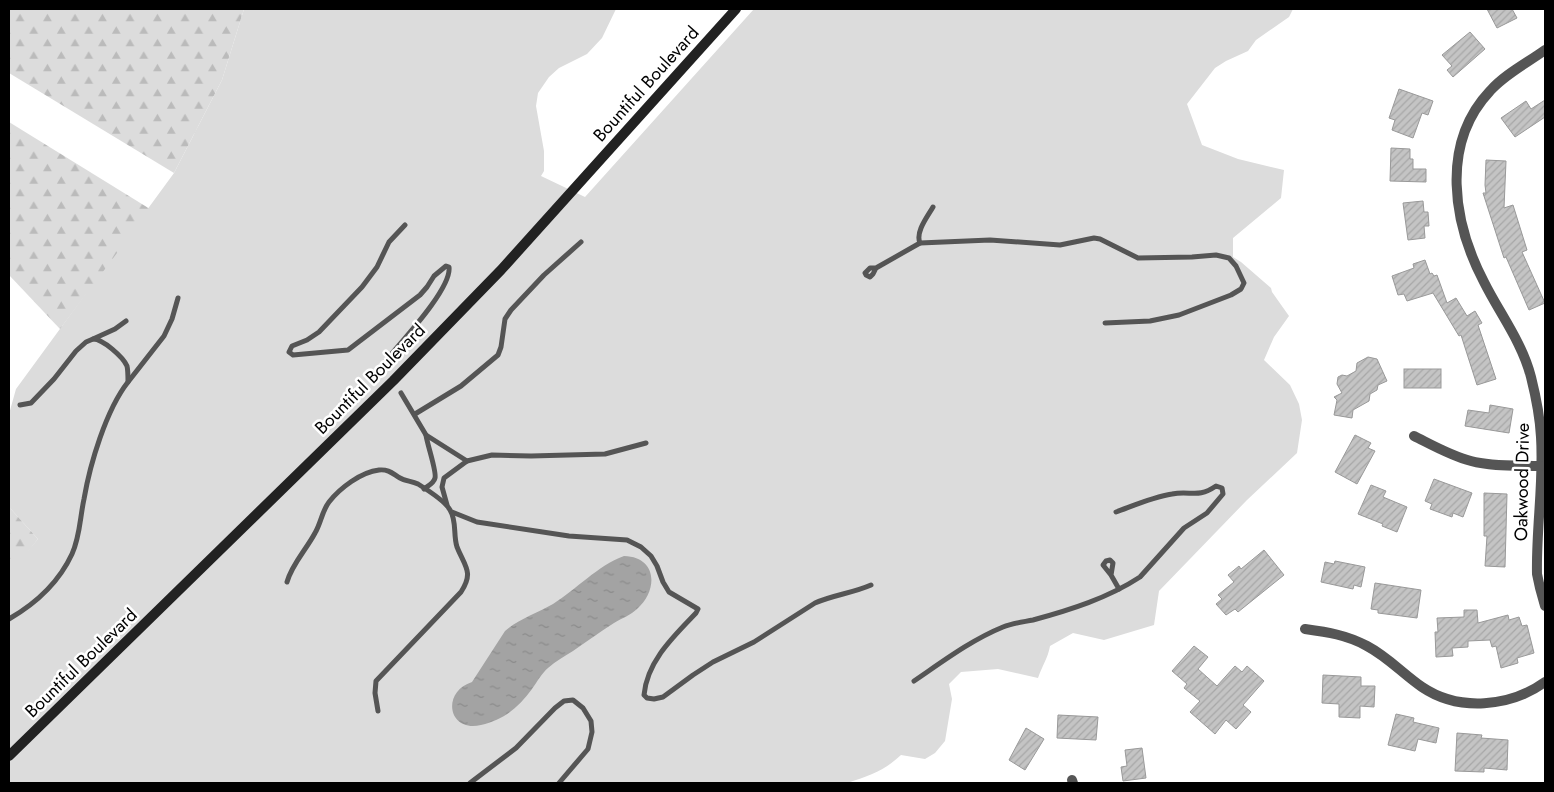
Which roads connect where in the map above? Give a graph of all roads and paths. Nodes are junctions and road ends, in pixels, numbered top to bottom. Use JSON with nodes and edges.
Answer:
{"nodes":[{"id":1,"x":736,"y":9,"type":"edge"},
{"id":2,"x":1545,"y":50,"type":"edge"},
{"id":3,"x":933,"y":207,"type":"dead end"},
{"id":4,"x":405,"y":225,"type":"dead end"},
{"id":5,"x":581,"y":242,"type":"dead end"},
{"id":6,"x":920,"y":243,"type":"junction"},
{"id":7,"x":876,"y":268,"type":"dead end"},
{"id":8,"x":178,"y":298,"type":"dead end"},
{"id":9,"x":126,"y":321,"type":"dead end"},
{"id":10,"x":1105,"y":324,"type":"dead end"},
{"id":11,"x":93,"y":339,"type":"junction"},
{"id":12,"x":386,"y":369,"type":"dead end"},
{"id":13,"x":128,"y":382,"type":"junction"},
{"id":14,"x":401,"y":393,"type":"dead end"},
{"id":15,"x":20,"y":405,"type":"dead end"},
{"id":16,"x":415,"y":414,"type":"junction"},
{"id":17,"x":426,"y":435,"type":"junction"},
{"id":18,"x":1414,"y":436,"type":"dead end"},
{"id":19,"x":646,"y":443,"type":"dead end"},
{"id":20,"x":467,"y":460,"type":"junction"},
{"id":21,"x":1541,"y":466,"type":"junction"},
{"id":22,"x":424,"y":489,"type":"junction"},
{"id":23,"x":447,"y":505,"type":"junction"},
{"id":24,"x":452,"y":512,"type":"junction"},
{"id":25,"x":1116,"y":512,"type":"dead end"},
{"id":26,"x":1111,"y":575,"type":"dead end"},
{"id":27,"x":287,"y":582,"type":"dead end"},
{"id":28,"x":871,"y":585,"type":"dead end"},
{"id":29,"x":1119,"y":589,"type":"junction"},
{"id":30,"x":1545,"y":606,"type":"edge"},
{"id":31,"x":9,"y":618,"type":"edge"},
{"id":32,"x":1305,"y":629,"type":"dead end"},
{"id":33,"x":914,"y":680,"type":"dead end"},
{"id":34,"x":1545,"y":682,"type":"edge"},
{"id":35,"x":378,"y":710,"type":"dead end"},
{"id":36,"x":9,"y":756,"type":"edge"},
{"id":37,"x":470,"y":783,"type":"edge"},
{"id":38,"x":559,"y":783,"type":"edge"}],
"edges":[{"from":1,"to":36,"type":"main road","name":"Bountiful Boulevard"},
{"from":2,"to":21,"type":"street","name":"Oakwood Drive"},
{"from":3,"to":6,"type":"lane"},
{"from":4,"to":12,"type":"lane"},
{"from":5,"to":16,"type":"lane"},
{"from":6,"to":7,"type":"lane"},
{"from":6,"to":10,"type":"lane"},
{"from":8,"to":13,"type":"lane"},
{"from":9,"to":11,"type":"lane"},
{"from":11,"to":13,"type":"lane"},
{"from":11,"to":15,"type":"lane"},
{"from":13,"to":31,"type":"lane"},
{"from":14,"to":16,"type":"lane"},
{"from":16,"to":17,"type":"lane"},
{"from":17,"to":20,"type":"lane"},
{"from":17,"to":22,"type":"lane"},
{"from":18,"to":21,"type":"street"},
{"from":19,"to":20,"type":"lane"},
{"from":20,"to":23,"type":"lane"},
{"from":21,"to":30,"type":"street","name":"Oakwood Drive"},
{"from":22,"to":23,"type":"lane"},
{"from":22,"to":27,"type":"lane"},
{"from":23,"to":24,"type":"lane"},
{"from":24,"to":28,"type":"lane"},
{"from":24,"to":35,"type":"lane"},
{"from":25,"to":29,"type":"lane"},
{"from":26,"to":29,"type":"lane"},
{"from":29,"to":33,"type":"lane"},
{"from":32,"to":34,"type":"street"},
{"from":37,"to":38,"type":"lane"}]}
